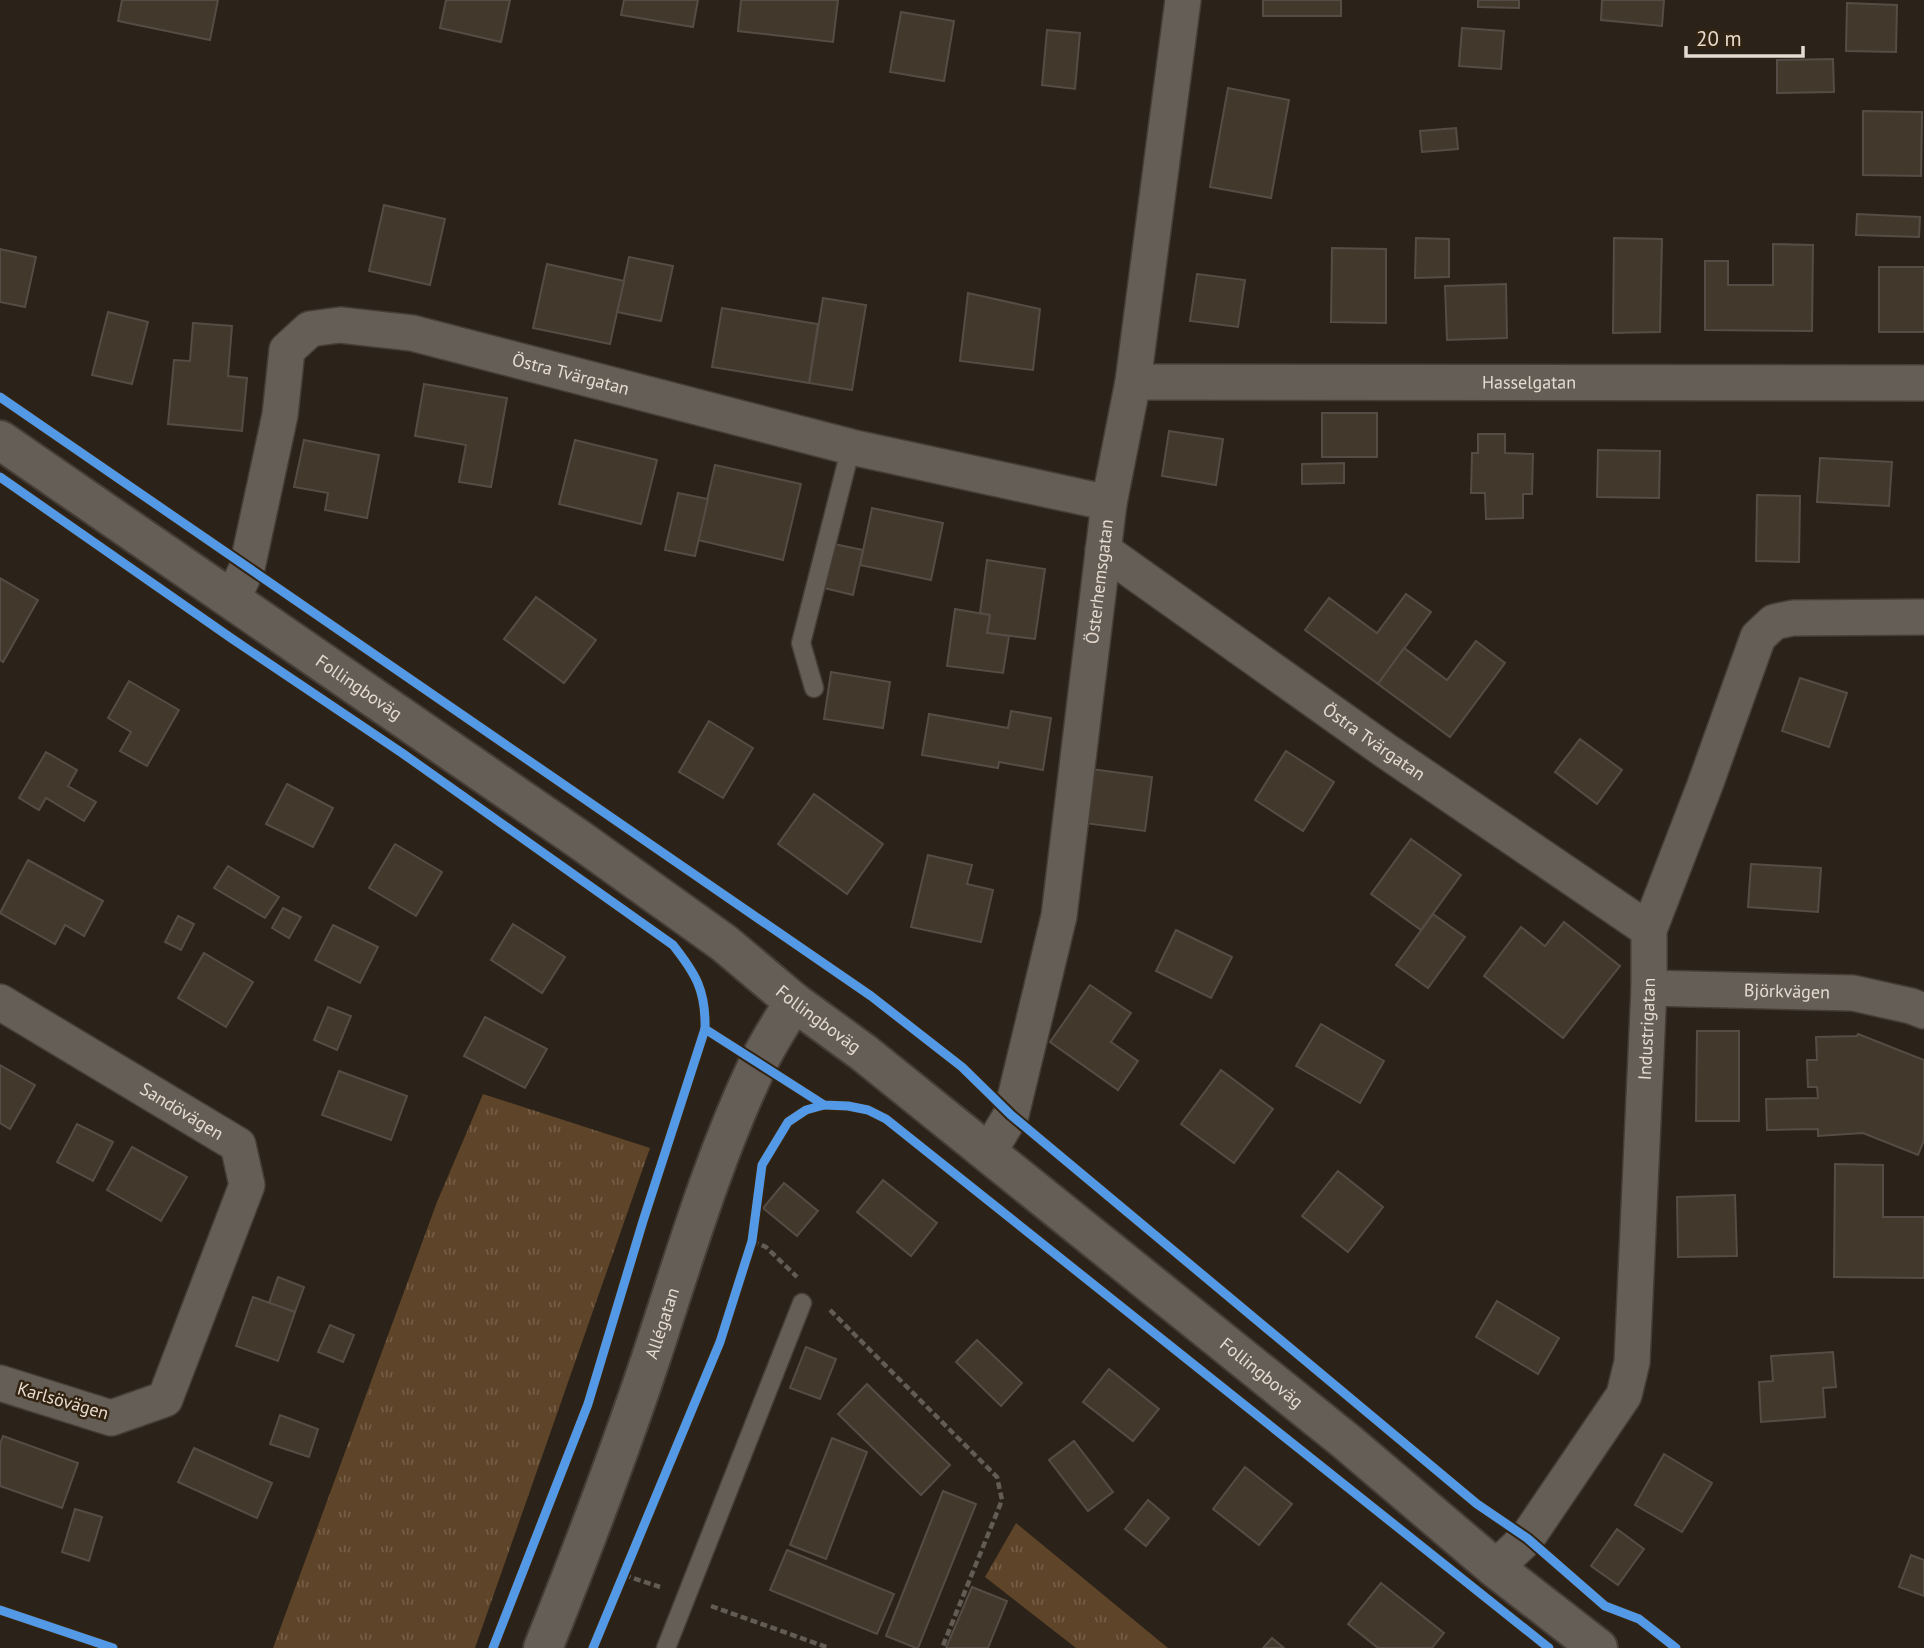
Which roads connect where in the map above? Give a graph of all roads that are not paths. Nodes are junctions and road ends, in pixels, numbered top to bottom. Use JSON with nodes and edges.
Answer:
{"nodes":[{"id":1,"x":1183,"y":0,"type":"edge"},
{"id":2,"x":1133,"y":382,"type":"junction"},
{"id":3,"x":1924,"y":383,"type":"edge"},
{"id":4,"x":0,"y":440,"type":"edge"},
{"id":5,"x":851,"y":447,"type":"junction"},
{"id":6,"x":1110,"y":503,"type":"junction"},
{"id":7,"x":1103,"y":550,"type":"junction"},
{"id":8,"x":232,"y":600,"type":"junction"},
{"id":9,"x":1924,"y":617,"type":"edge"},
{"id":10,"x":814,"y":688,"type":"dead end"},
{"id":11,"x":1649,"y":930,"type":"junction"},
{"id":12,"x":1649,"y":988,"type":"junction"},
{"id":13,"x":0,"y":1002,"type":"edge"},
{"id":14,"x":794,"y":1002,"type":"junction"},
{"id":15,"x":1924,"y":1011,"type":"edge"},
{"id":16,"x":988,"y":1153,"type":"junction"},
{"id":17,"x":802,"y":1303,"type":"dead end"},
{"id":18,"x":0,"y":1383,"type":"edge"},
{"id":19,"x":165,"y":1399,"type":"joint"},
{"id":20,"x":1495,"y":1568,"type":"junction"},
{"id":21,"x":543,"y":1648,"type":"edge"},
{"id":22,"x":666,"y":1648,"type":"edge"},
{"id":23,"x":1598,"y":1648,"type":"edge"}],
"edges":[{"from":1,"to":2,"type":"street","name":"Österhemsgatan"},
{"from":2,"to":3,"type":"street","name":"Hasselgatan"},
{"from":2,"to":6,"type":"street","name":"Österhemsgatan"},
{"from":4,"to":8,"type":"main road","name":"Follingboväg"},
{"from":5,"to":6,"type":"street","name":"Östra Tvärgatan"},
{"from":5,"to":8,"type":"street","name":"Östra Tvärgatan"},
{"from":5,"to":10,"type":"lane"},
{"from":6,"to":7,"type":"street","name":"Österhemsgatan"},
{"from":7,"to":11,"type":"street","name":"Östra Tvärgatan"},
{"from":7,"to":16,"type":"street","name":"Österhemsgatan"},
{"from":8,"to":14,"type":"main road","name":"Follingboväg"},
{"from":9,"to":11,"type":"street","name":"Industrigatan"},
{"from":11,"to":12,"type":"street","name":"Industrigatan"},
{"from":12,"to":15,"type":"street","name":"Björkvägen"},
{"from":12,"to":20,"type":"street","name":"Industrigatan"},
{"from":13,"to":19,"type":"street","name":"Sandövägen"},
{"from":14,"to":16,"type":"main road","name":"Follingboväg"},
{"from":14,"to":21,"type":"main road","name":"Allégatan"},
{"from":16,"to":20,"type":"main road","name":"Follingboväg"},
{"from":17,"to":22,"type":"lane"},
{"from":18,"to":19,"type":"street","name":"Karlsövägen"},
{"from":20,"to":23,"type":"main road","name":"Follingboväg"}]}
